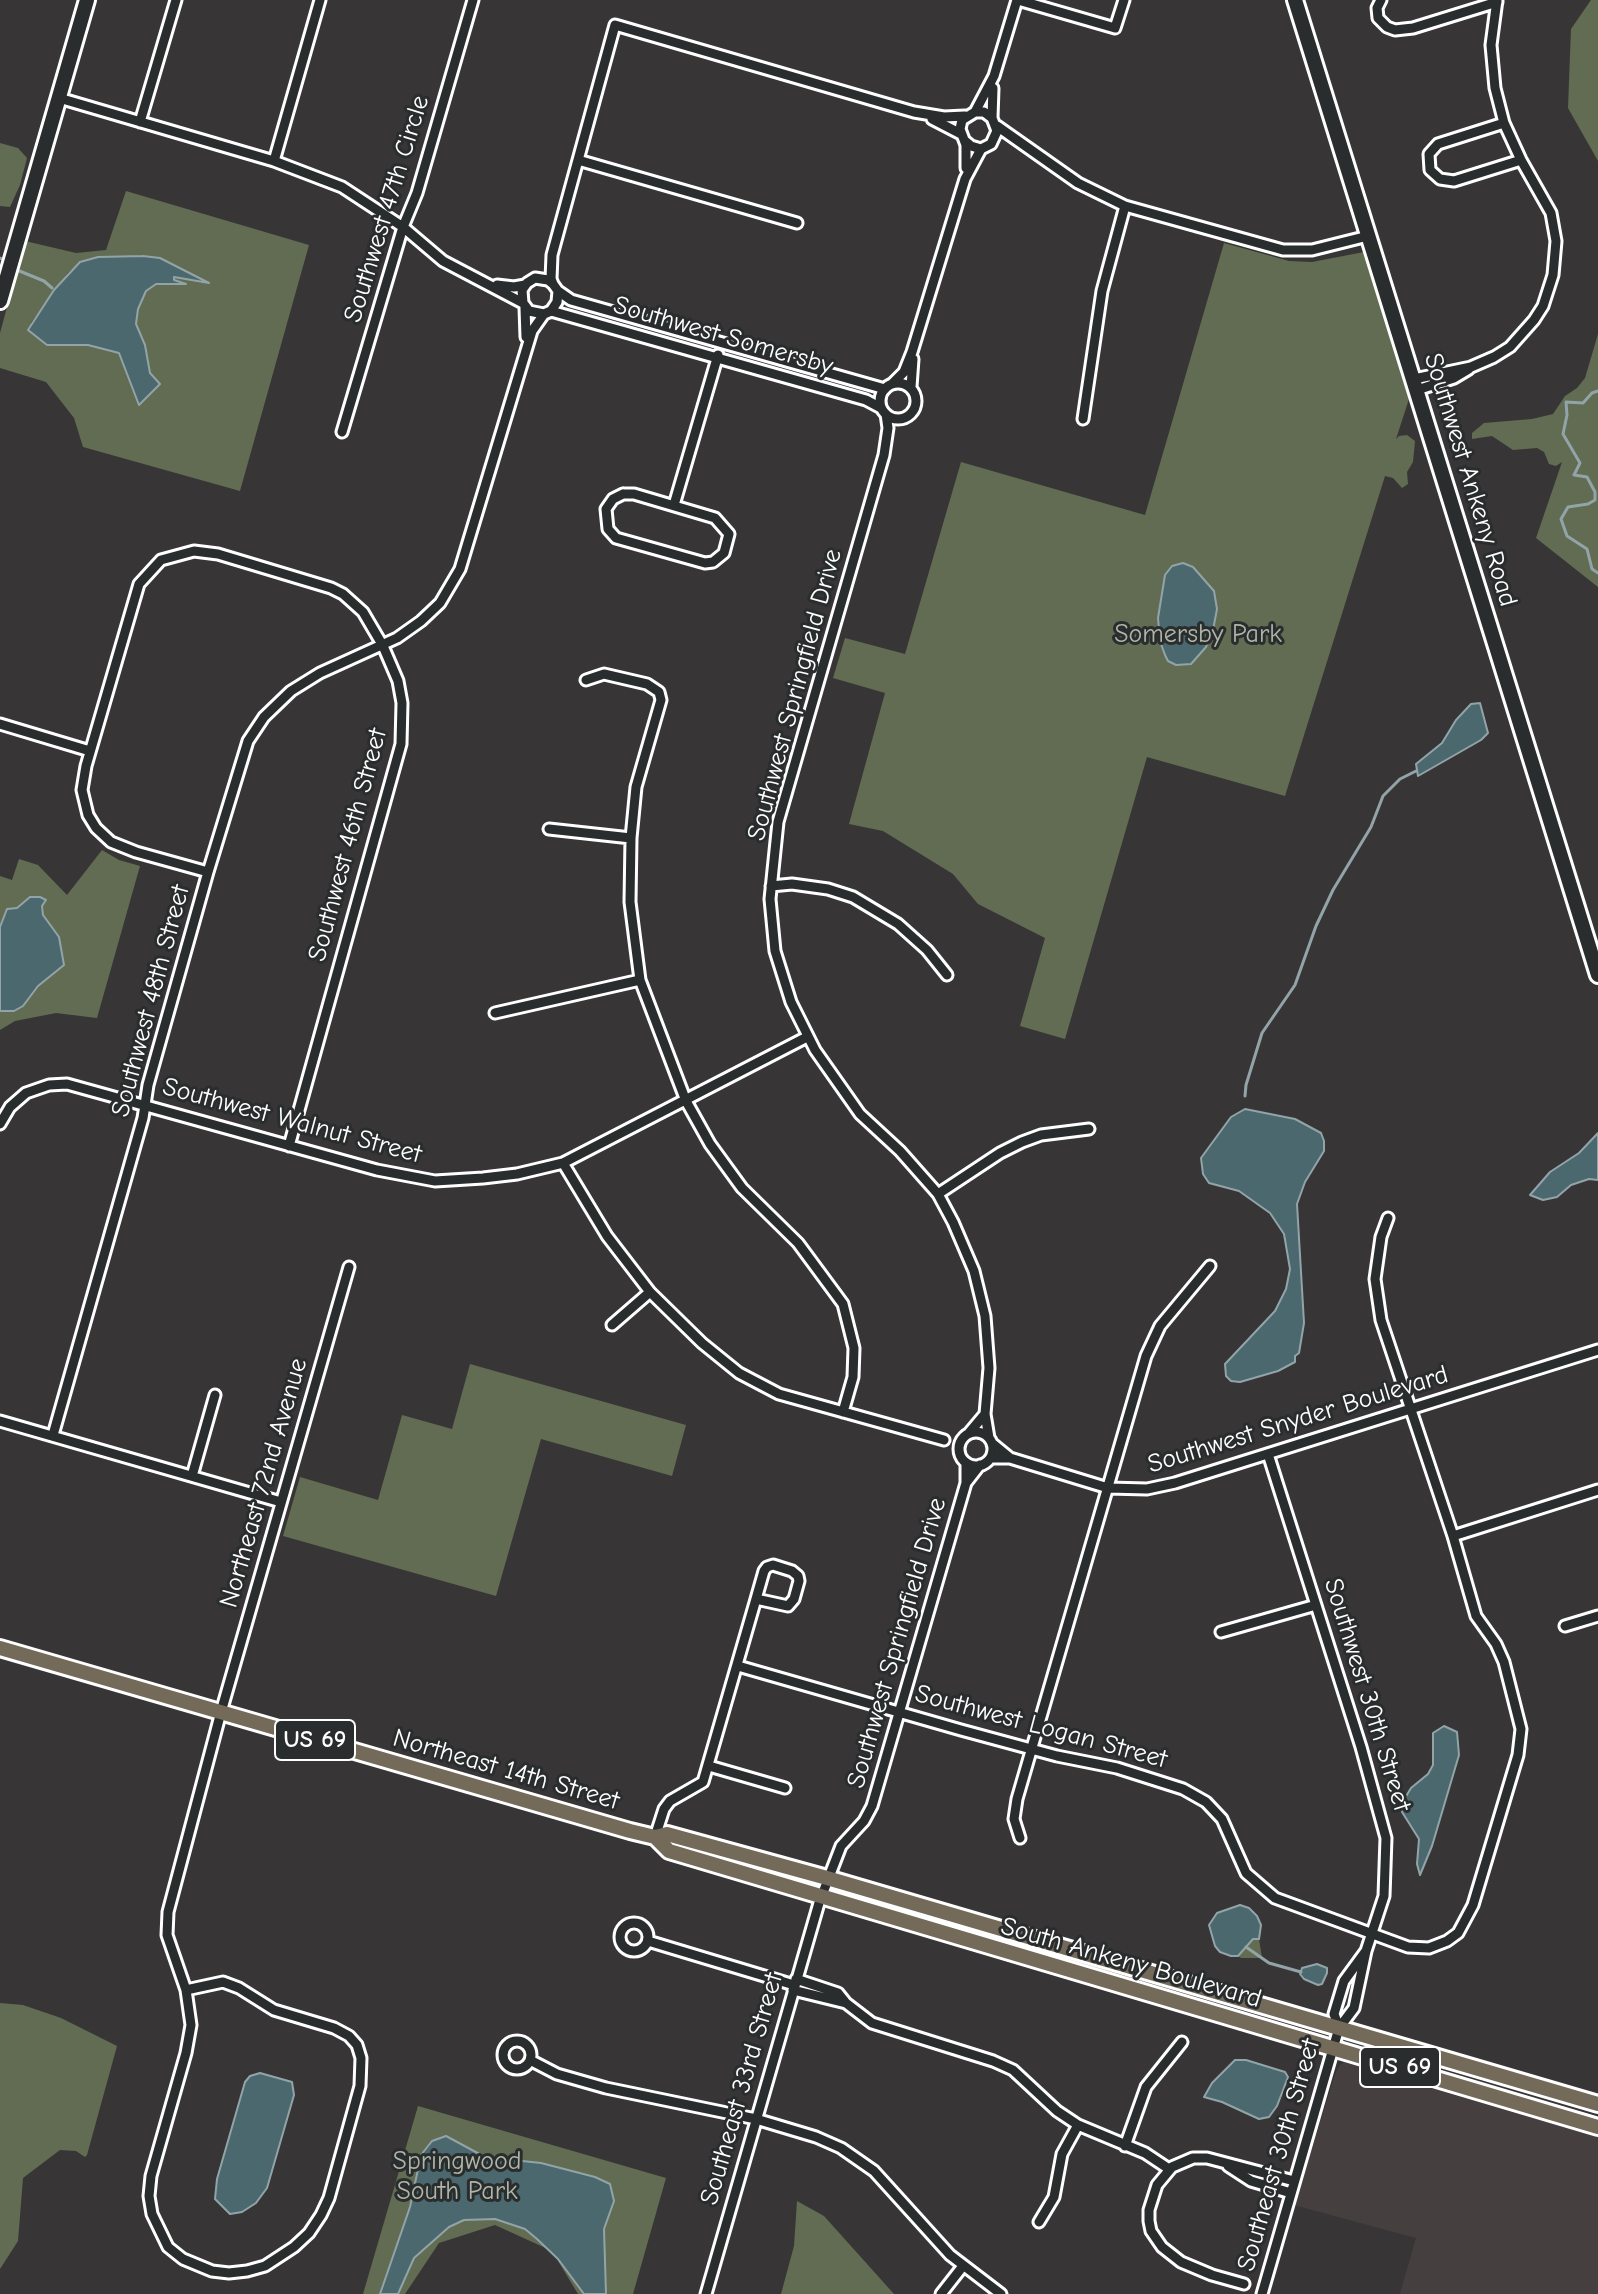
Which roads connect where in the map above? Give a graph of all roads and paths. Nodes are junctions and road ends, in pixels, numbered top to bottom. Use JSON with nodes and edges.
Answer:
{"nodes":[{"id":1,"x":87,"y":0,"type":"edge"},
{"id":2,"x":176,"y":0,"type":"edge"},
{"id":3,"x":320,"y":0,"type":"edge"},
{"id":4,"x":473,"y":0,"type":"edge"},
{"id":5,"x":1018,"y":0,"type":"edge"},
{"id":6,"x":1124,"y":0,"type":"edge"},
{"id":7,"x":1295,"y":0,"type":"edge"},
{"id":8,"x":1381,"y":0,"type":"edge"},
{"id":9,"x":1497,"y":1,"type":"edge"},
{"id":10,"x":994,"y":76,"type":"junction"},
{"id":11,"x":59,"y":98,"type":"junction"},
{"id":12,"x":914,"y":112,"type":"junction"},
{"id":13,"x":970,"y":114,"type":"junction"},
{"id":14,"x":140,"y":122,"type":"junction"},
{"id":15,"x":995,"y":122,"type":"junction"},
{"id":16,"x":1504,"y":123,"type":"junction"},
{"id":17,"x":963,"y":137,"type":"junction"},
{"id":18,"x":986,"y":146,"type":"junction"},
{"id":19,"x":1028,"y":148,"type":"junction"},
{"id":20,"x":578,"y":160,"type":"junction"},
{"id":21,"x":1521,"y":160,"type":"junction"},
{"id":22,"x":274,"y":161,"type":"junction"},
{"id":23,"x":965,"y":179,"type":"junction"},
{"id":24,"x":1125,"y":206,"type":"junction"},
{"id":25,"x":797,"y":223,"type":"dead end"},
{"id":26,"x":403,"y":227,"type":"junction"},
{"id":27,"x":1368,"y":236,"type":"junction"},
{"id":28,"x":556,"y":238,"type":"junction"},
{"id":29,"x":535,"y":278,"type":"junction"},
{"id":30,"x":483,"y":282,"type":"junction"},
{"id":31,"x":525,"y":285,"type":"junction"},
{"id":32,"x":556,"y":288,"type":"junction"},
{"id":33,"x":0,"y":301,"type":"edge"},
{"id":34,"x":524,"y":305,"type":"junction"},
{"id":35,"x":547,"y":312,"type":"junction"},
{"id":36,"x":916,"y":341,"type":"junction"},
{"id":37,"x":721,"y":344,"type":"junction"},
{"id":38,"x":523,"y":356,"type":"junction"},
{"id":39,"x":717,"y":357,"type":"junction"},
{"id":40,"x":1415,"y":385,"type":"junction"},
{"id":41,"x":888,"y":386,"type":"junction"},
{"id":42,"x":911,"y":387,"type":"junction"},
{"id":43,"x":883,"y":411,"type":"junction"},
{"id":44,"x":1083,"y":419,"type":"dead end"},
{"id":45,"x":904,"y":420,"type":"junction"},
{"id":46,"x":342,"y":432,"type":"dead end"},
{"id":47,"x":884,"y":455,"type":"junction"},
{"id":48,"x":674,"y":505,"type":"junction"},
{"id":49,"x":383,"y":646,"type":"junction"},
{"id":50,"x":586,"y":680,"type":"dead end"},
{"id":51,"x":0,"y":724,"type":"edge"},
{"id":52,"x":90,"y":751,"type":"junction"},
{"id":53,"x":549,"y":829,"type":"dead end"},
{"id":54,"x":631,"y":838,"type":"junction"},
{"id":55,"x":208,"y":872,"type":"junction"},
{"id":56,"x":771,"y":886,"type":"junction"},
{"id":57,"x":947,"y":975,"type":"dead end"},
{"id":58,"x":1598,"y":975,"type":"edge"},
{"id":59,"x":640,"y":980,"type":"junction"},
{"id":60,"x":495,"y":1013,"type":"dead end"},
{"id":61,"x":807,"y":1037,"type":"junction"},
{"id":62,"x":686,"y":1101,"type":"junction"},
{"id":63,"x":145,"y":1105,"type":"junction"},
{"id":64,"x":0,"y":1124,"type":"edge"},
{"id":65,"x":1089,"y":1129,"type":"dead end"},
{"id":66,"x":289,"y":1146,"type":"junction"},
{"id":67,"x":563,"y":1163,"type":"junction"},
{"id":68,"x":938,"y":1194,"type":"junction"},
{"id":69,"x":1388,"y":1218,"type":"dead end"},
{"id":70,"x":1210,"y":1266,"type":"dead end"},
{"id":71,"x":349,"y":1267,"type":"dead end"},
{"id":72,"x":650,"y":1292,"type":"junction"},
{"id":73,"x":612,"y":1325,"type":"dead end"},
{"id":74,"x":1598,"y":1350,"type":"edge"},
{"id":75,"x":215,"y":1395,"type":"dead end"},
{"id":76,"x":1410,"y":1410,"type":"junction"},
{"id":77,"x":843,"y":1412,"type":"junction"},
{"id":78,"x":985,"y":1414,"type":"junction"},
{"id":79,"x":0,"y":1421,"type":"edge"},
{"id":80,"x":53,"y":1435,"type":"junction"},
{"id":81,"x":966,"y":1435,"type":"junction"},
{"id":82,"x":944,"y":1440,"type":"junction"},
{"id":83,"x":991,"y":1441,"type":"junction"},
{"id":84,"x":958,"y":1450,"type":"junction"},
{"id":85,"x":1268,"y":1454,"type":"junction"},
{"id":86,"x":991,"y":1458,"type":"junction"},
{"id":87,"x":1010,"y":1458,"type":"junction"},
{"id":88,"x":966,"y":1463,"type":"junction"},
{"id":89,"x":980,"y":1465,"type":"junction"},
{"id":90,"x":192,"y":1476,"type":"junction"},
{"id":91,"x":966,"y":1483,"type":"junction"},
{"id":92,"x":1108,"y":1488,"type":"junction"},
{"id":93,"x":1598,"y":1490,"type":"edge"},
{"id":94,"x":281,"y":1502,"type":"junction"},
{"id":95,"x":1453,"y":1536,"type":"junction"},
{"id":96,"x":756,"y":1599,"type":"junction"},
{"id":97,"x":1316,"y":1605,"type":"junction"},
{"id":98,"x":1598,"y":1616,"type":"edge"},
{"id":99,"x":1565,"y":1626,"type":"dead end"},
{"id":100,"x":1221,"y":1632,"type":"dead end"},
{"id":101,"x":0,"y":1648,"type":"edge"},
{"id":102,"x":738,"y":1666,"type":"junction"},
{"id":103,"x":221,"y":1712,"type":"junction"},
{"id":104,"x":899,"y":1712,"type":"junction"},
{"id":105,"x":1031,"y":1749,"type":"junction"},
{"id":106,"x":709,"y":1766,"type":"junction"},
{"id":107,"x":785,"y":1788,"type":"dead end"},
{"id":108,"x":630,"y":1831,"type":"joint"},
{"id":109,"x":655,"y":1837,"type":"junction"},
{"id":110,"x":1020,"y":1838,"type":"dead end"},
{"id":111,"x":827,"y":1878,"type":"junction"},
{"id":112,"x":821,"y":1896,"type":"junction"},
{"id":113,"x":1374,"y":1934,"type":"junction"},
{"id":114,"x":648,"y":1941,"type":"dead end"},
{"id":115,"x":1366,"y":1951,"type":"junction"},
{"id":116,"x":794,"y":1985,"type":"junction"},
{"id":117,"x":186,"y":1990,"type":"junction"},
{"id":118,"x":1339,"y":2028,"type":"junction"},
{"id":119,"x":1182,"y":2042,"type":"dead end"},
{"id":120,"x":1333,"y":2047,"type":"junction"},
{"id":121,"x":530,"y":2060,"type":"dead end"},
{"id":122,"x":1598,"y":2104,"type":"edge"},
{"id":123,"x":756,"y":2119,"type":"junction"},
{"id":124,"x":1078,"y":2125,"type":"junction"},
{"id":125,"x":1598,"y":2127,"type":"edge"},
{"id":126,"x":1125,"y":2146,"type":"junction"},
{"id":127,"x":1222,"y":2162,"type":"junction"},
{"id":128,"x":1169,"y":2169,"type":"junction"},
{"id":129,"x":1294,"y":2181,"type":"junction"},
{"id":130,"x":1291,"y":2193,"type":"junction"},
{"id":131,"x":1039,"y":2222,"type":"dead end"},
{"id":132,"x":963,"y":2266,"type":"junction"},
{"id":133,"x":1244,"y":2284,"type":"dead end"},
{"id":134,"x":706,"y":2294,"type":"edge"},
{"id":135,"x":941,"y":2294,"type":"edge"},
{"id":136,"x":1001,"y":2294,"type":"edge"},
{"id":137,"x":1262,"y":2294,"type":"edge"}],
"edges":[{"from":1,"to":11,"type":"street"},
{"from":2,"to":14,"type":"street"},
{"from":3,"to":22,"type":"street"},
{"from":4,"to":26,"type":"street","name":"Southwest 47th Circle"},
{"from":5,"to":6,"type":"street"},
{"from":5,"to":10,"type":"street"},
{"from":7,"to":27,"type":"street","name":"Southwest Ankeny Road"},
{"from":8,"to":9,"type":"street"},
{"from":9,"to":16,"type":"street"},
{"from":10,"to":13,"type":"street"},
{"from":10,"to":15,"type":"street"},
{"from":11,"to":14,"type":"street"},
{"from":11,"to":33,"type":"street"},
{"from":12,"to":13,"type":"street"},
{"from":12,"to":17,"type":"street"},
{"from":12,"to":20,"type":"street"},
{"from":13,"to":15,"type":"street"},
{"from":13,"to":17,"type":"street"},
{"from":14,"to":22,"type":"street"},
{"from":15,"to":18,"type":"street"},
{"from":15,"to":19,"type":"street"},
{"from":16,"to":21,"type":"street"},
{"from":16,"to":21,"type":"street"},
{"from":17,"to":18,"type":"street"},
{"from":17,"to":23,"type":"street"},
{"from":18,"to":19,"type":"street"},
{"from":18,"to":23,"type":"street"},
{"from":19,"to":24,"type":"street"},
{"from":20,"to":25,"type":"street"},
{"from":20,"to":28,"type":"street"},
{"from":21,"to":40,"type":"street"},
{"from":22,"to":26,"type":"street"},
{"from":23,"to":36,"type":"street"},
{"from":24,"to":27,"type":"street"},
{"from":24,"to":44,"type":"street"},
{"from":26,"to":30,"type":"street"},
{"from":26,"to":46,"type":"street","name":"Southwest 47th Circle"},
{"from":27,"to":40,"type":"street","name":"Southwest Ankeny Road"},
{"from":28,"to":29,"type":"street"},
{"from":28,"to":32,"type":"street"},
{"from":29,"to":31,"type":"street"},
{"from":29,"to":32,"type":"street"},
{"from":30,"to":31,"type":"street"},
{"from":30,"to":34,"type":"street"},
{"from":31,"to":34,"type":"street"},
{"from":32,"to":35,"type":"street"},
{"from":32,"to":37,"type":"street","name":"Southwest Somersby"},
{"from":34,"to":35,"type":"street"},
{"from":34,"to":38,"type":"street"},
{"from":35,"to":38,"type":"street"},
{"from":35,"to":39,"type":"street","name":"Southwest Somersby"},
{"from":36,"to":41,"type":"street"},
{"from":36,"to":42,"type":"street"},
{"from":37,"to":39,"type":"street"},
{"from":37,"to":41,"type":"street","name":"Southwest Somersby"},
{"from":38,"to":49,"type":"street"},
{"from":39,"to":43,"type":"street","name":"Southwest Somersby"},
{"from":39,"to":48,"type":"street"},
{"from":40,"to":58,"type":"street","name":"Southwest Ankeny Road"},
{"from":41,"to":42,"type":"street"},
{"from":41,"to":43,"type":"street"},
{"from":42,"to":45,"type":"street"},
{"from":43,"to":45,"type":"street"},
{"from":43,"to":47,"type":"street","name":"Southwest Springfield Drive"},
{"from":45,"to":47,"type":"street","name":"Southwest Springfield Drive"},
{"from":47,"to":56,"type":"street","name":"Southwest Springfield Drive"},
{"from":48,"to":48,"type":"street"},
{"from":49,"to":52,"type":"street","name":"Southwest 46th Street"},
{"from":49,"to":55,"type":"street","name":"Southwest 48th Street"},
{"from":49,"to":66,"type":"street","name":"Southwest 46th Street"},
{"from":50,"to":54,"type":"street"},
{"from":51,"to":52,"type":"street"},
{"from":52,"to":55,"type":"street"},
{"from":53,"to":54,"type":"street"},
{"from":54,"to":59,"type":"street"},
{"from":55,"to":63,"type":"street","name":"Southwest 48th Street"},
{"from":56,"to":57,"type":"street"},
{"from":56,"to":61,"type":"street","name":"Southwest Springfield Drive"},
{"from":59,"to":60,"type":"street"},
{"from":59,"to":62,"type":"street"},
{"from":61,"to":62,"type":"street","name":"Southwest Walnut Street"},
{"from":61,"to":68,"type":"street","name":"Southwest Springfield Drive"},
{"from":62,"to":67,"type":"street","name":"Southwest Walnut Street"},
{"from":62,"to":77,"type":"street"},
{"from":63,"to":64,"type":"street","name":"Southwest Walnut Street"},
{"from":63,"to":66,"type":"street","name":"Southwest Walnut Street"},
{"from":63,"to":80,"type":"street","name":"Southwest 48th Street"},
{"from":65,"to":68,"type":"street"},
{"from":66,"to":67,"type":"street","name":"Southwest Walnut Street"},
{"from":67,"to":72,"type":"street"},
{"from":68,"to":78,"type":"street","name":"Southwest Springfield Drive"},
{"from":69,"to":76,"type":"street","name":"Southwest Logan Street"},
{"from":70,"to":92,"type":"street"},
{"from":71,"to":94,"type":"street","name":"Northeast 72nd Avenue"},
{"from":72,"to":73,"type":"street"},
{"from":72,"to":77,"type":"street"},
{"from":74,"to":76,"type":"street","name":"Southwest Snyder Boulevard"},
{"from":75,"to":90,"type":"street"},
{"from":76,"to":85,"type":"street","name":"Southwest Snyder Boulevard"},
{"from":76,"to":95,"type":"street","name":"Southwest Logan Street"},
{"from":77,"to":82,"type":"street"},
{"from":78,"to":81,"type":"street"},
{"from":78,"to":83,"type":"street","name":"Southwest Springfield Drive"},
{"from":79,"to":80,"type":"street"},
{"from":80,"to":90,"type":"street"},
{"from":81,"to":82,"type":"street"},
{"from":81,"to":83,"type":"street"},
{"from":81,"to":84,"type":"street"},
{"from":82,"to":84,"type":"street"},
{"from":83,"to":86,"type":"street"},
{"from":83,"to":87,"type":"street","name":"Southwest Snyder Boulevard"},
{"from":84,"to":88,"type":"street"},
{"from":85,"to":92,"type":"street","name":"Southwest Snyder Boulevard"},
{"from":85,"to":97,"type":"street","name":"Southwest 30th Street"},
{"from":86,"to":87,"type":"street","name":"Southwest Snyder Boulevard"},
{"from":86,"to":89,"type":"street"},
{"from":87,"to":92,"type":"street","name":"Southwest Snyder Boulevard"},
{"from":88,"to":89,"type":"street"},
{"from":88,"to":91,"type":"street"},
{"from":89,"to":91,"type":"street"},
{"from":90,"to":94,"type":"street"},
{"from":91,"to":104,"type":"street","name":"Southwest Springfield Drive"},
{"from":92,"to":105,"type":"street"},
{"from":93,"to":95,"type":"street"},
{"from":94,"to":103,"type":"street","name":"Northeast 72nd Avenue"},
{"from":95,"to":113,"type":"street","name":"Southwest Logan Street"},
{"from":96,"to":96,"type":"street"},
{"from":96,"to":102,"type":"street"},
{"from":97,"to":100,"type":"street"},
{"from":97,"to":113,"type":"street","name":"Southwest 30th Street"},
{"from":98,"to":99,"type":"street"},
{"from":101,"to":103,"type":"main road","name":"Northeast 14th Street","number":"US 69"},
{"from":102,"to":104,"type":"street","name":"Southwest Logan Street"},
{"from":102,"to":106,"type":"street"},
{"from":103,"to":108,"type":"main road","name":"Northeast 14th Street","number":"US 69"},
{"from":103,"to":117,"type":"street","name":"Northeast 72nd Avenue"},
{"from":104,"to":105,"type":"street","name":"Southwest Logan Street"},
{"from":104,"to":111,"type":"street","name":"Southwest Springfield Drive"},
{"from":105,"to":110,"type":"street"},
{"from":105,"to":113,"type":"street","name":"Southwest Logan Street"},
{"from":106,"to":107,"type":"street"},
{"from":106,"to":109,"type":"street"},
{"from":108,"to":109,"type":"main road","name":"South Ankeny Boulevard","number":"US 69"},
{"from":109,"to":111,"type":"main road","name":"South Ankeny Boulevard","number":"US 69"},
{"from":109,"to":112,"type":"main road","name":"South Ankeny Boulevard","number":"US 69"},
{"from":111,"to":112,"type":"street","name":"Southwest Springfield Drive"},
{"from":111,"to":118,"type":"main road","name":"South Ankeny Boulevard","number":"US 69"},
{"from":112,"to":116,"type":"street","name":"Southeast 33rd Street"},
{"from":112,"to":120,"type":"main road","name":"South Ankeny Boulevard","number":"US 69"},
{"from":113,"to":115,"type":"street","name":"Southwest 30th Street"},
{"from":114,"to":116,"type":"street"},
{"from":115,"to":118,"type":"street","name":"Southwest 30th Street"},
{"from":115,"to":118,"type":"street","name":"Southwest 30th Street"},
{"from":116,"to":123,"type":"street","name":"Southeast 33rd Street"},
{"from":116,"to":124,"type":"street"},
{"from":117,"to":117,"type":"street","name":"Northeast 72nd Avenue"},
{"from":118,"to":120,"type":"street","name":"Southeast 30th Street"},
{"from":118,"to":122,"type":"main road","name":"South Ankeny Boulevard","number":"US 69"},
{"from":119,"to":126,"type":"street"},
{"from":120,"to":125,"type":"main road","name":"South Ankeny Boulevard","number":"US 69"},
{"from":120,"to":129,"type":"street","name":"Southeast 30th Street"},
{"from":121,"to":123,"type":"street"},
{"from":123,"to":132,"type":"street"},
{"from":123,"to":134,"type":"street","name":"Southeast 33rd Street"},
{"from":124,"to":126,"type":"street"},
{"from":124,"to":131,"type":"street"},
{"from":126,"to":128,"type":"street"},
{"from":127,"to":128,"type":"street"},
{"from":127,"to":129,"type":"street"},
{"from":127,"to":130,"type":"street"},
{"from":128,"to":133,"type":"street"},
{"from":129,"to":130,"type":"street","name":"Southeast 30th Street"},
{"from":130,"to":137,"type":"street","name":"Southeast 30th Street"},
{"from":132,"to":135,"type":"street"},
{"from":132,"to":136,"type":"street"}]}
